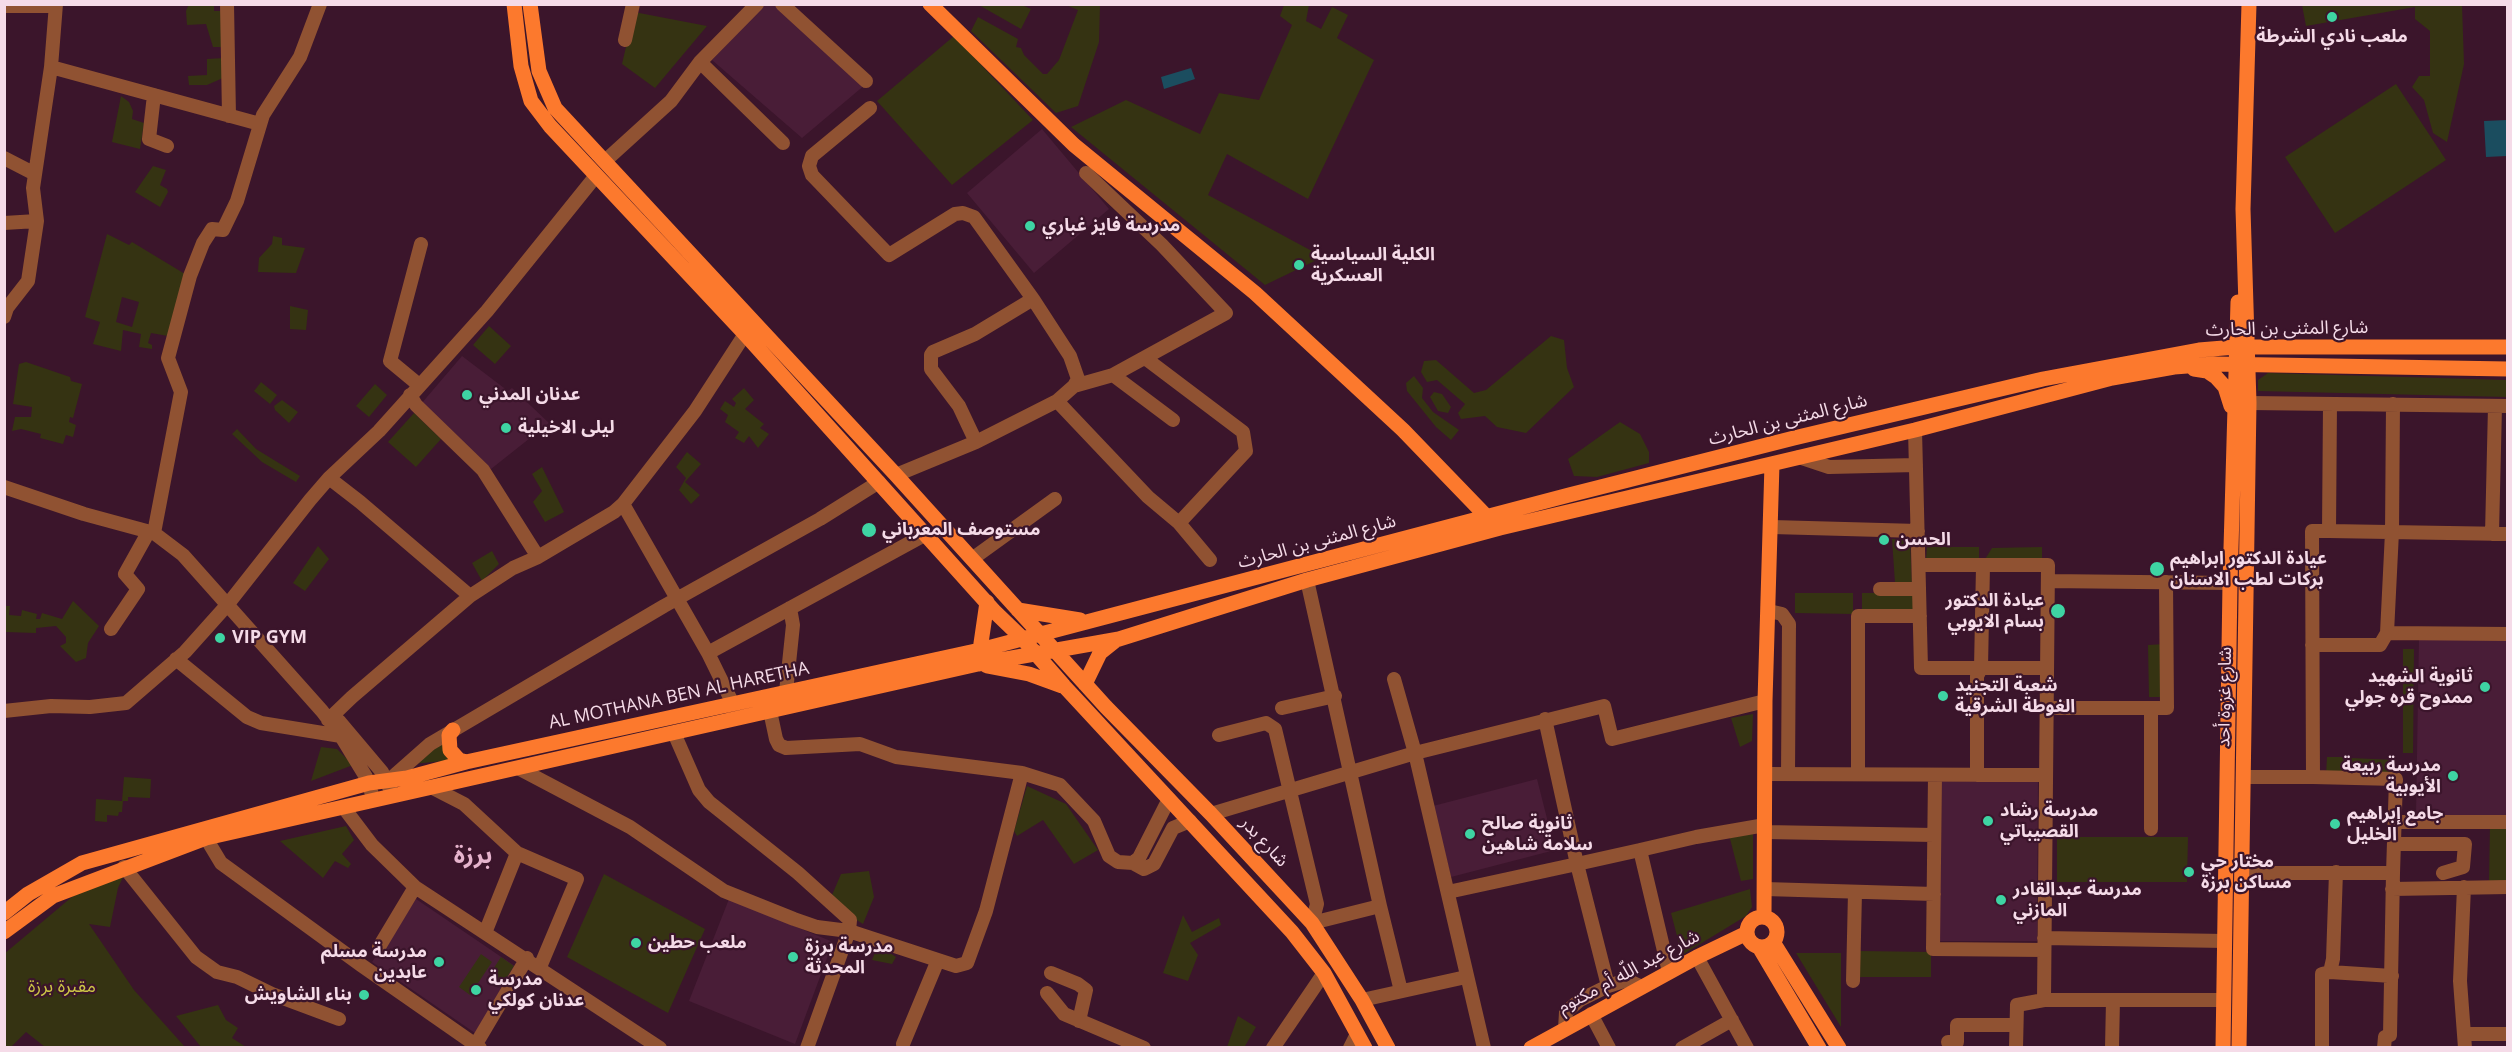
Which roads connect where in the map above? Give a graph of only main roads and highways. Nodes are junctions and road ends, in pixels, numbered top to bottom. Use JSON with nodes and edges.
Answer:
{"nodes":[{"id":1,"x":514,"y":4,"type":"edge"},
{"id":2,"x":530,"y":4,"type":"edge"},
{"id":3,"x":930,"y":4,"type":"edge"},
{"id":4,"x":2250,"y":4,"type":"edge"},
{"id":5,"x":655,"y":214,"type":"junction"},
{"id":6,"x":643,"y":226,"type":"junction"},
{"id":7,"x":2242,"y":347,"type":"junction"},
{"id":8,"x":2508,"y":347,"type":"edge"},
{"id":9,"x":2242,"y":365,"type":"junction"},
{"id":10,"x":2174,"y":367,"type":"junction"},
{"id":11,"x":2508,"y":369,"type":"edge"},
{"id":12,"x":2236,"y":427,"type":"junction"},
{"id":13,"x":1772,"y":464,"type":"junction"},
{"id":14,"x":896,"y":475,"type":"junction"},
{"id":15,"x":879,"y":482,"type":"junction"},
{"id":16,"x":1487,"y":517,"type":"junction"},
{"id":17,"x":987,"y":602,"type":"junction"},
{"id":18,"x":1018,"y":610,"type":"junction"},
{"id":19,"x":1092,"y":622,"type":"junction"},
{"id":20,"x":1040,"y":634,"type":"junction"},
{"id":21,"x":1023,"y":639,"type":"junction"},
{"id":22,"x":1119,"y":639,"type":"junction"},
{"id":23,"x":1055,"y":651,"type":"junction"},
{"id":24,"x":1036,"y":654,"type":"junction"},
{"id":25,"x":979,"y":657,"type":"junction"},
{"id":26,"x":1085,"y":684,"type":"junction"},
{"id":27,"x":1064,"y":686,"type":"junction"},
{"id":28,"x":1106,"y":707,"type":"junction"},
{"id":29,"x":1094,"y":717,"type":"junction"},
{"id":30,"x":453,"y":730,"type":"road end"},
{"id":31,"x":466,"y":762,"type":"junction"},
{"id":32,"x":389,"y":789,"type":"junction"},
{"id":33,"x":4,"y":914,"type":"edge"},
{"id":34,"x":1764,"y":917,"type":"junction"},
{"id":35,"x":4,"y":932,"type":"edge"},
{"id":36,"x":1747,"y":933,"type":"junction"},
{"id":37,"x":1766,"y":945,"type":"junction"},
{"id":38,"x":1357,"y":1043,"type":"edge"},
{"id":39,"x":1388,"y":1047,"type":"edge"},
{"id":40,"x":1531,"y":1047,"type":"edge"},
{"id":41,"x":1820,"y":1047,"type":"edge"},
{"id":42,"x":1839,"y":1047,"type":"edge"},
{"id":43,"x":2223,"y":1047,"type":"edge"},
{"id":44,"x":2239,"y":1047,"type":"edge"}],
"edges":[{"from":1,"to":6,"type":"main road"},
{"from":2,"to":5,"type":"main road","name":"شارع بدر"},
{"from":3,"to":16,"type":"main road"},
{"from":4,"to":7,"type":"main road","name":"شارع غزوة أحد"},
{"from":5,"to":6,"type":"main road"},
{"from":5,"to":14,"type":"main road","name":"شارع بدر"},
{"from":6,"to":15,"type":"main road"},
{"from":7,"to":8,"type":"main road","name":"شارع المثنى بن الحارث"},
{"from":7,"to":9,"type":"main road","name":"شارع غزوة أحد"},
{"from":7,"to":16,"type":"main road","name":"شارع المثنى بن الحارث"},
{"from":9,"to":10,"type":"main road","name":"شارع المثنى بن الحارث"},
{"from":9,"to":11,"type":"main road","name":"شارع المثنى بن الحارث"},
{"from":9,"to":12,"type":"main road","name":"شارع غزوة أحد"},
{"from":9,"to":44,"type":"main road","name":"شارع غزوة أحد"},
{"from":10,"to":12,"type":"main road"},
{"from":10,"to":13,"type":"main road","name":"شارع المثنى بن الحارث"},
{"from":12,"to":43,"type":"main road","name":"شارع غزوة أحد"},
{"from":13,"to":22,"type":"main road","name":"شارع المثنى بن الحارث"},
{"from":13,"to":34,"type":"main road"},
{"from":14,"to":15,"type":"main road"},
{"from":14,"to":18,"type":"main road","name":"شارع بدر"},
{"from":15,"to":17,"type":"main road"},
{"from":16,"to":19,"type":"main road","name":"شارع المثنى بن الحارث"},
{"from":17,"to":21,"type":"main road"},
{"from":17,"to":25,"type":"main road"},
{"from":18,"to":19,"type":"main road"},
{"from":18,"to":20,"type":"main road","name":"شارع بدر"},
{"from":19,"to":20,"type":"main road","name":"شارع المثنى بن الحارث"},
{"from":20,"to":21,"type":"main road","name":"شارع المثنى بن الحارث"},
{"from":20,"to":23,"type":"main road","name":"شارع بدر"},
{"from":21,"to":24,"type":"main road"},
{"from":21,"to":25,"type":"main road","name":"شارع المثنى بن الحارث"},
{"from":22,"to":23,"type":"main road","name":"شارع المثنى بن الحارث"},
{"from":22,"to":26,"type":"main road"},
{"from":23,"to":24,"type":"main road","name":"شارع المثنى بن الحارث"},
{"from":23,"to":26,"type":"main road","name":"شارع بدر"},
{"from":24,"to":25,"type":"main road","name":"شارع المثنى بن الحارث"},
{"from":24,"to":27,"type":"main road"},
{"from":25,"to":27,"type":"main road"},
{"from":25,"to":31,"type":"main road","name":"AL MOTHANA BEN AL HARETHA"},
{"from":25,"to":32,"type":"main road"},
{"from":26,"to":28,"type":"main road","name":"شارع بدر"},
{"from":27,"to":29,"type":"main road"},
{"from":28,"to":29,"type":"main road"},
{"from":28,"to":39,"type":"main road","name":"شارع بدر"},
{"from":29,"to":38,"type":"main road"},
{"from":30,"to":31,"type":"main road"},
{"from":31,"to":32,"type":"main road","name":"AL MOTHANA BEN AL HARETHA"},
{"from":32,"to":33,"type":"main road"},
{"from":32,"to":35,"type":"main road"},
{"from":34,"to":36,"type":"main road"},
{"from":34,"to":37,"type":"main road"},
{"from":36,"to":37,"type":"main road"},
{"from":36,"to":40,"type":"main road","name":"شارع عبد اللّه أم مكتوم"},
{"from":37,"to":41,"type":"main road"},
{"from":37,"to":42,"type":"main road"}]}
